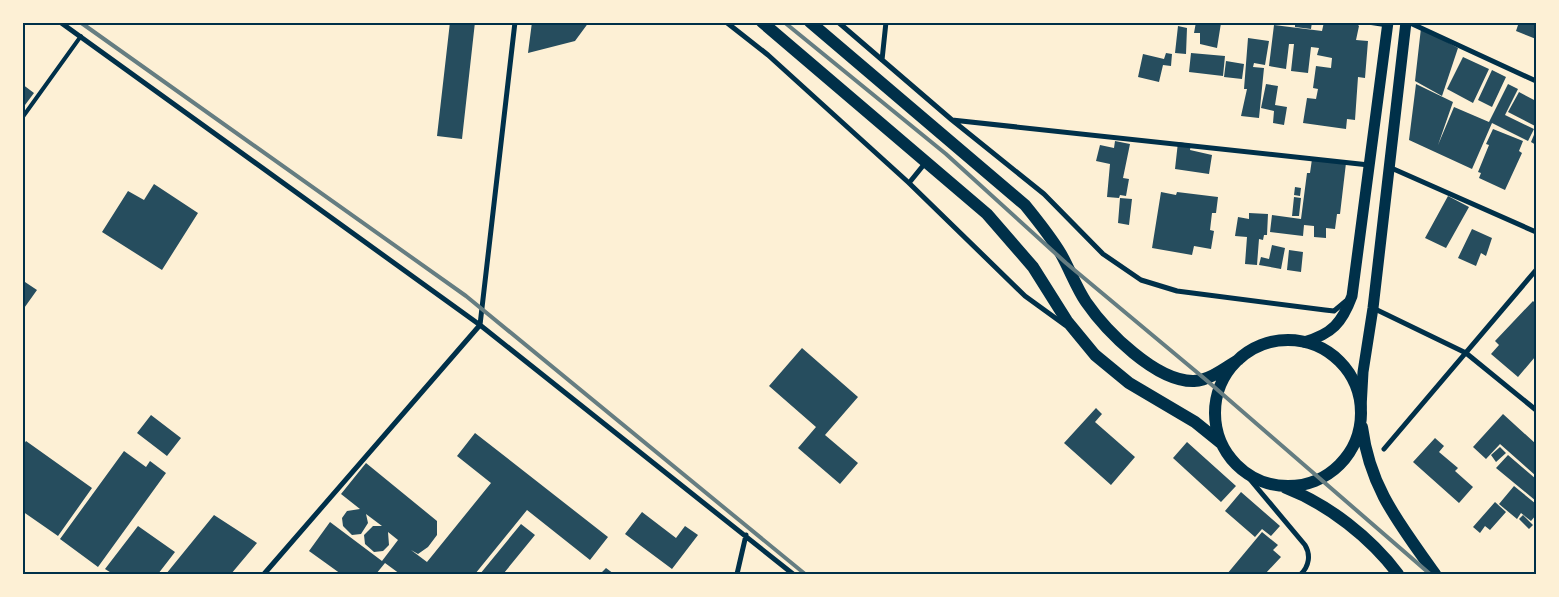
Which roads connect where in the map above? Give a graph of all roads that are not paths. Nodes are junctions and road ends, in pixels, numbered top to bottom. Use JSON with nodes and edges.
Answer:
{"nodes":[{"id":1,"x":60,"y":22,"type":"edge"},
{"id":2,"x":515,"y":22,"type":"edge"},
{"id":3,"x":726,"y":22,"type":"edge"},
{"id":4,"x":762,"y":22,"type":"edge"},
{"id":5,"x":810,"y":22,"type":"edge"},
{"id":6,"x":838,"y":22,"type":"edge"},
{"id":7,"x":886,"y":22,"type":"edge"},
{"id":8,"x":1368,"y":22,"type":"edge"},
{"id":9,"x":1407,"y":22,"type":"edge"},
{"id":10,"x":1388,"y":24,"type":"edge"},
{"id":11,"x":81,"y":36,"type":"junction"},
{"id":12,"x":882,"y":60,"type":"junction"},
{"id":13,"x":1536,"y":81,"type":"edge"},
{"id":14,"x":22,"y":118,"type":"edge"},
{"id":15,"x":952,"y":120,"type":"junction"},
{"id":16,"x":926,"y":162,"type":"junction"},
{"id":17,"x":1370,"y":165,"type":"junction"},
{"id":18,"x":1388,"y":167,"type":"junction"},
{"id":19,"x":909,"y":183,"type":"junction"},
{"id":20,"x":1536,"y":232,"type":"edge"},
{"id":21,"x":1536,"y":270,"type":"edge"},
{"id":22,"x":1352,"y":296,"type":"junction"},
{"id":23,"x":1373,"y":308,"type":"junction"},
{"id":24,"x":480,"y":325,"type":"junction"},
{"id":25,"x":1076,"y":333,"type":"junction"},
{"id":26,"x":1304,"y":342,"type":"junction"},
{"id":27,"x":1466,"y":353,"type":"junction"},
{"id":28,"x":1238,"y":360,"type":"junction"},
{"id":29,"x":1536,"y":410,"type":"edge"},
{"id":30,"x":1360,"y":413,"type":"junction"},
{"id":31,"x":1221,"y":443,"type":"junction"},
{"id":32,"x":1384,"y":449,"type":"dead end"},
{"id":33,"x":1243,"y":471,"type":"junction"},
{"id":34,"x":1276,"y":485,"type":"junction"},
{"id":35,"x":746,"y":535,"type":"junction"},
{"id":36,"x":264,"y":574,"type":"edge"},
{"id":37,"x":736,"y":574,"type":"edge"},
{"id":38,"x":793,"y":574,"type":"edge"},
{"id":39,"x":1301,"y":574,"type":"edge"},
{"id":40,"x":1398,"y":574,"type":"edge"},
{"id":41,"x":1435,"y":574,"type":"edge"}],
"edges":[{"from":1,"to":11,"type":"street"},
{"from":2,"to":24,"type":"street"},
{"from":3,"to":19,"type":"street"},
{"from":4,"to":16,"type":"highway"},
{"from":5,"to":28,"type":"highway"},
{"from":6,"to":12,"type":"street"},
{"from":7,"to":12,"type":"street"},
{"from":8,"to":10,"type":"street"},
{"from":9,"to":13,"type":"street"},
{"from":9,"to":18,"type":"main road"},
{"from":10,"to":17,"type":"main road"},
{"from":11,"to":14,"type":"lane"},
{"from":11,"to":24,"type":"street"},
{"from":12,"to":15,"type":"street"},
{"from":15,"to":17,"type":"street"},
{"from":15,"to":22,"type":"street"},
{"from":16,"to":19,"type":"street"},
{"from":16,"to":25,"type":"highway"},
{"from":17,"to":22,"type":"main road"},
{"from":18,"to":20,"type":"street"},
{"from":18,"to":23,"type":"main road"},
{"from":19,"to":25,"type":"street"},
{"from":21,"to":27,"type":"street"},
{"from":22,"to":26,"type":"main road"},
{"from":23,"to":27,"type":"street"},
{"from":23,"to":30,"type":"main road"},
{"from":24,"to":35,"type":"street"},
{"from":24,"to":36,"type":"street"},
{"from":25,"to":31,"type":"highway"},
{"from":26,"to":28,"type":"highway"},
{"from":26,"to":30,"type":"highway"},
{"from":27,"to":29,"type":"street"},
{"from":27,"to":32,"type":"street"},
{"from":28,"to":31,"type":"highway"},
{"from":30,"to":34,"type":"highway"},
{"from":30,"to":41,"type":"highway"},
{"from":31,"to":33,"type":"highway"},
{"from":33,"to":34,"type":"highway"},
{"from":33,"to":39,"type":"street"},
{"from":34,"to":40,"type":"highway"},
{"from":35,"to":37,"type":"street"},
{"from":35,"to":38,"type":"street"}]}
